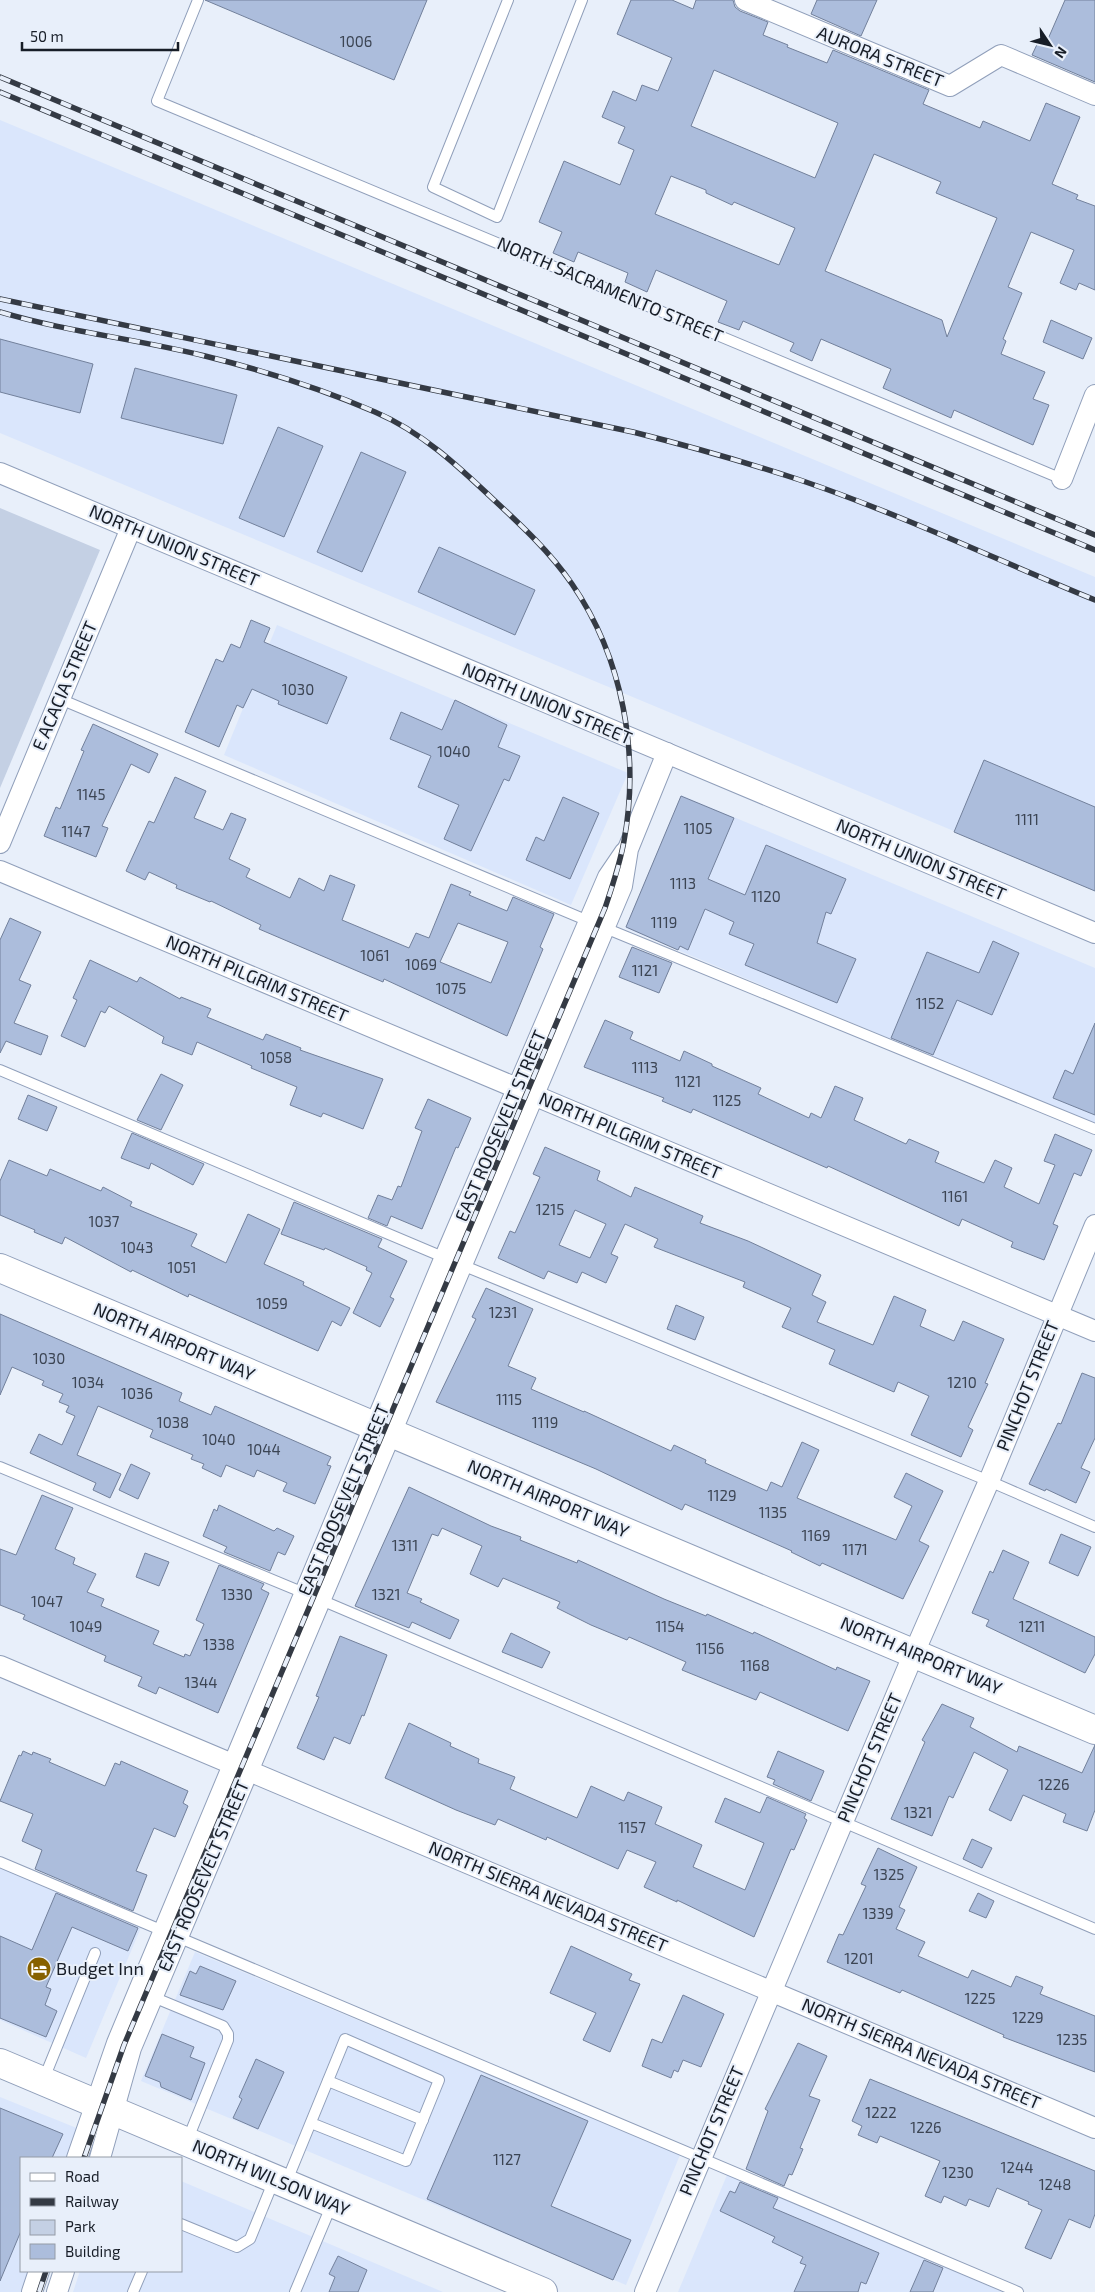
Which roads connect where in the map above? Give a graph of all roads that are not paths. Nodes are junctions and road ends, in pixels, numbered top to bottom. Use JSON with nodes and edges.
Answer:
{"nodes":[{"id":1,"x":198,"y":0,"type":"edge"},
{"id":2,"x":508,"y":0,"type":"edge"},
{"id":3,"x":582,"y":0,"type":"edge"},
{"id":4,"x":745,"y":0,"type":"edge"},
{"id":5,"x":1095,"y":95,"type":"edge"},
{"id":6,"x":1095,"y":395,"type":"edge"},
{"id":7,"x":0,"y":473,"type":"edge"},
{"id":8,"x":1062,"y":479,"type":"joint"},
{"id":9,"x":131,"y":528,"type":"junction"},
{"id":10,"x":60,"y":699,"type":"junction"},
{"id":11,"x":667,"y":753,"type":"junction"},
{"id":12,"x":0,"y":844,"type":"edge"},
{"id":13,"x":0,"y":871,"type":"edge"},
{"id":14,"x":597,"y":925,"type":"junction"},
{"id":15,"x":1095,"y":933,"type":"edge"},
{"id":16,"x":0,"y":1070,"type":"edge"},
{"id":17,"x":526,"y":1092,"type":"junction"},
{"id":18,"x":1095,"y":1129,"type":"edge"},
{"id":19,"x":1095,"y":1225,"type":"edge"},
{"id":20,"x":454,"y":1261,"type":"junction"},
{"id":21,"x":0,"y":1268,"type":"edge"},
{"id":22,"x":1056,"y":1315,"type":"junction"},
{"id":23,"x":1095,"y":1332,"type":"edge"},
{"id":24,"x":383,"y":1430,"type":"junction"},
{"id":25,"x":0,"y":1467,"type":"edge"},
{"id":26,"x":989,"y":1481,"type":"junction"},
{"id":27,"x":1095,"y":1527,"type":"edge"},
{"id":28,"x":313,"y":1596,"type":"junction"},
{"id":29,"x":914,"y":1653,"type":"junction"},
{"id":30,"x":0,"y":1666,"type":"edge"},
{"id":31,"x":1095,"y":1730,"type":"edge"},
{"id":32,"x":241,"y":1766,"type":"junction"},
{"id":33,"x":843,"y":1822,"type":"junction"},
{"id":34,"x":0,"y":1862,"type":"edge"},
{"id":35,"x":1095,"y":1929,"type":"edge"},
{"id":36,"x":171,"y":1935,"type":"junction"},
{"id":37,"x":95,"y":1953,"type":"dead end"},
{"id":38,"x":771,"y":1991,"type":"junction"},
{"id":39,"x":153,"y":1997,"type":"junction"},
{"id":40,"x":0,"y":2063,"type":"edge"},
{"id":41,"x":328,"y":2081,"type":"junction"},
{"id":42,"x":43,"y":2082,"type":"junction"},
{"id":43,"x":104,"y":2108,"type":"junction"},
{"id":44,"x":423,"y":2120,"type":"junction"},
{"id":45,"x":311,"y":2123,"type":"junction"},
{"id":46,"x":1095,"y":2128,"type":"edge"},
{"id":47,"x":186,"y":2142,"type":"junction"},
{"id":48,"x":78,"y":2157,"type":"edge"},
{"id":49,"x":100,"y":2157,"type":"edge"},
{"id":50,"x":701,"y":2158,"type":"junction"},
{"id":51,"x":280,"y":2181,"type":"junction"},
{"id":52,"x":332,"y":2203,"type":"junction"},
{"id":53,"x":182,"y":2224,"type":"edge"},
{"id":54,"x":40,"y":2272,"type":"edge"},
{"id":55,"x":64,"y":2272,"type":"edge"},
{"id":56,"x":142,"y":2272,"type":"edge"},
{"id":57,"x":32,"y":2292,"type":"edge"},
{"id":58,"x":57,"y":2292,"type":"edge"},
{"id":59,"x":133,"y":2292,"type":"edge"},
{"id":60,"x":295,"y":2292,"type":"edge"},
{"id":61,"x":542,"y":2292,"type":"edge"},
{"id":62,"x":644,"y":2292,"type":"edge"},
{"id":63,"x":1018,"y":2292,"type":"edge"}],
"edges":[{"from":1,"to":8,"type":"lane","name":"NORTH SACRAMENTO STREET"},
{"from":2,"to":3,"type":"lane"},
{"from":4,"to":5,"type":"street","name":"AURORA STREET"},
{"from":6,"to":8,"type":"street"},
{"from":7,"to":9,"type":"street","name":"NORTH UNION STREET"},
{"from":9,"to":10,"type":"street","name":"E ACACIA STREET"},
{"from":9,"to":11,"type":"street","name":"NORTH UNION STREET"},
{"from":10,"to":12,"type":"street","name":"E ACACIA STREET"},
{"from":10,"to":14,"type":"lane"},
{"from":11,"to":14,"type":"street","name":"EAST ROOSEVELT STREET"},
{"from":11,"to":15,"type":"street","name":"NORTH UNION STREET"},
{"from":13,"to":17,"type":"street","name":"NORTH PILGRIM STREET"},
{"from":14,"to":17,"type":"street","name":"EAST ROOSEVELT STREET"},
{"from":14,"to":18,"type":"lane"},
{"from":16,"to":20,"type":"lane"},
{"from":17,"to":20,"type":"street","name":"EAST ROOSEVELT STREET"},
{"from":17,"to":22,"type":"street","name":"NORTH PILGRIM STREET"},
{"from":19,"to":22,"type":"street","name":"PINCHOT STREET"},
{"from":20,"to":24,"type":"street","name":"EAST ROOSEVELT STREET"},
{"from":20,"to":26,"type":"lane"},
{"from":21,"to":24,"type":"main road","name":"NORTH AIRPORT WAY"},
{"from":22,"to":23,"type":"street","name":"NORTH PILGRIM STREET"},
{"from":22,"to":26,"type":"street","name":"PINCHOT STREET"},
{"from":24,"to":28,"type":"street","name":"EAST ROOSEVELT STREET"},
{"from":24,"to":29,"type":"main road","name":"NORTH AIRPORT WAY"},
{"from":25,"to":28,"type":"lane"},
{"from":26,"to":27,"type":"lane"},
{"from":26,"to":29,"type":"street","name":"PINCHOT STREET"},
{"from":28,"to":32,"type":"street","name":"EAST ROOSEVELT STREET"},
{"from":28,"to":33,"type":"lane"},
{"from":29,"to":31,"type":"main road","name":"NORTH AIRPORT WAY"},
{"from":29,"to":33,"type":"street","name":"PINCHOT STREET"},
{"from":30,"to":32,"type":"street","name":"NORTH SIERRA NEVADA STREET"},
{"from":32,"to":36,"type":"street","name":"EAST ROOSEVELT STREET"},
{"from":32,"to":38,"type":"street","name":"NORTH SIERRA NEVADA STREET"},
{"from":33,"to":35,"type":"lane"},
{"from":33,"to":38,"type":"street","name":"PINCHOT STREET"},
{"from":34,"to":36,"type":"lane"},
{"from":36,"to":39,"type":"street","name":"EAST ROOSEVELT STREET"},
{"from":36,"to":43,"type":"street","name":"EAST ROOSEVELT STREET"},
{"from":36,"to":50,"type":"lane"},
{"from":37,"to":42,"type":"lane"},
{"from":38,"to":46,"type":"street","name":"NORTH SIERRA NEVADA STREET"},
{"from":38,"to":50,"type":"street","name":"PINCHOT STREET"},
{"from":39,"to":43,"type":"street","name":"EAST ROOSEVELT STREET"},
{"from":39,"to":47,"type":"lane"},
{"from":40,"to":42,"type":"main road","name":"NORTH WILSON WAY"},
{"from":41,"to":44,"type":"lane"},
{"from":41,"to":44,"type":"lane"},
{"from":41,"to":45,"type":"lane"},
{"from":42,"to":43,"type":"main road","name":"NORTH WILSON WAY"},
{"from":43,"to":47,"type":"main road","name":"NORTH WILSON WAY"},
{"from":43,"to":48,"type":"street","name":"EAST ROOSEVELT STREET"},
{"from":43,"to":49,"type":"street","name":"EAST ROOSEVELT STREET"},
{"from":44,"to":45,"type":"lane"},
{"from":45,"to":51,"type":"lane"},
{"from":47,"to":51,"type":"main road","name":"NORTH WILSON WAY"},
{"from":50,"to":62,"type":"street","name":"PINCHOT STREET"},
{"from":50,"to":63,"type":"lane"},
{"from":51,"to":52,"type":"main road","name":"NORTH WILSON WAY"},
{"from":51,"to":53,"type":"lane"},
{"from":52,"to":60,"type":"lane"},
{"from":52,"to":61,"type":"main road","name":"NORTH WILSON WAY"},
{"from":54,"to":57,"type":"street"},
{"from":55,"to":58,"type":"street"},
{"from":56,"to":59,"type":"lane"}]}
